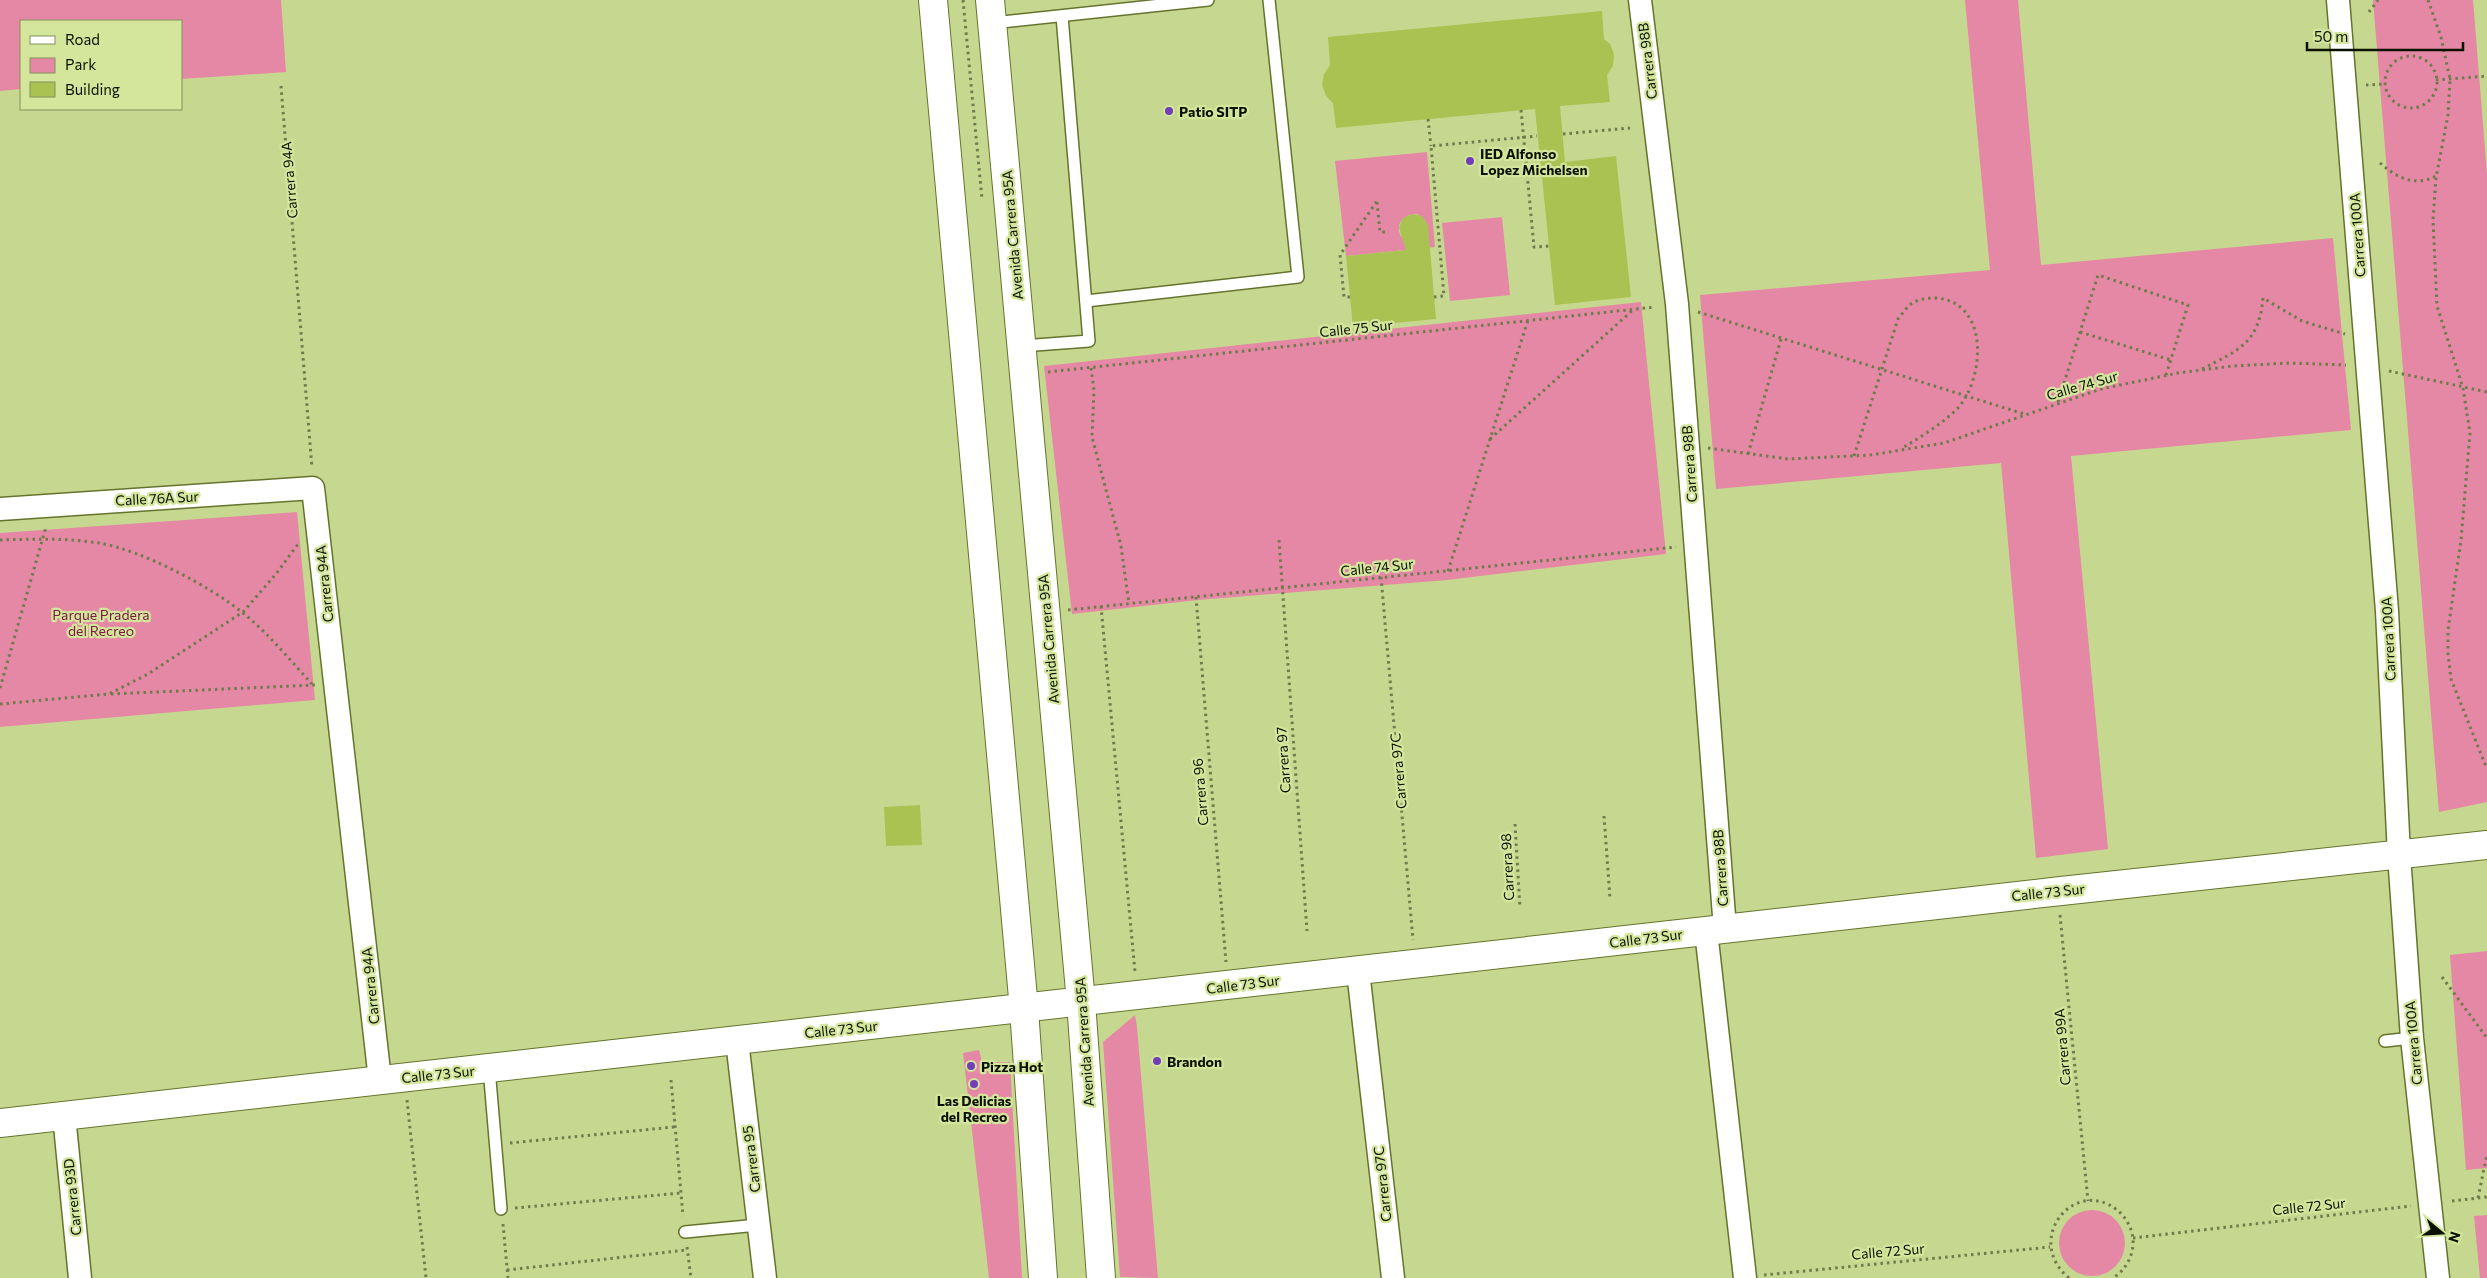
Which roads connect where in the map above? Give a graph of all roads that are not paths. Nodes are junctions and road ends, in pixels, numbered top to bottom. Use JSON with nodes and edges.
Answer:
{"nodes":[{"id":1,"x":933,"y":0,"type":"edge"},
{"id":2,"x":1208,"y":0,"type":"edge"},
{"id":3,"x":1269,"y":0,"type":"edge"},
{"id":4,"x":1640,"y":0,"type":"edge"},
{"id":5,"x":2338,"y":0,"type":"edge"},
{"id":6,"x":992,"y":12,"type":"edge"},
{"id":7,"x":1062,"y":16,"type":"junction"},
{"id":8,"x":1086,"y":301,"type":"junction"},
{"id":9,"x":1022,"y":346,"type":"junction"},
{"id":10,"x":313,"y":488,"type":"joint"},
{"id":11,"x":0,"y":509,"type":"edge"},
{"id":12,"x":2487,"y":846,"type":"edge"},
{"id":13,"x":2399,"y":855,"type":"junction"},
{"id":14,"x":1716,"y":930,"type":"junction"},
{"id":15,"x":1358,"y":970,"type":"junction"},
{"id":16,"x":1081,"y":1002,"type":"junction"},
{"id":17,"x":1024,"y":1009,"type":"junction"},
{"id":18,"x":2412,"y":1038,"type":"junction"},
{"id":19,"x":737,"y":1040,"type":"junction"},
{"id":20,"x":2385,"y":1041,"type":"dead end"},
{"id":21,"x":489,"y":1068,"type":"junction"},
{"id":22,"x":393,"y":1079,"type":"junction"},
{"id":23,"x":64,"y":1116,"type":"junction"},
{"id":24,"x":0,"y":1123,"type":"edge"},
{"id":25,"x":502,"y":1209,"type":"road end"},
{"id":26,"x":758,"y":1225,"type":"junction"},
{"id":27,"x":685,"y":1232,"type":"road end"},
{"id":28,"x":1745,"y":1277,"type":"edge"},
{"id":29,"x":80,"y":1278,"type":"edge"},
{"id":30,"x":764,"y":1278,"type":"edge"},
{"id":31,"x":1043,"y":1278,"type":"edge"},
{"id":32,"x":1101,"y":1278,"type":"edge"},
{"id":33,"x":1393,"y":1278,"type":"edge"},
{"id":34,"x":2438,"y":1278,"type":"edge"}],
"edges":[{"from":1,"to":17,"type":"main road"},
{"from":2,"to":7,"type":"lane"},
{"from":3,"to":8,"type":"lane"},
{"from":4,"to":14,"type":"street","name":"Carrera 98B"},
{"from":5,"to":13,"type":"street","name":"Carrera 100A"},
{"from":6,"to":7,"type":"lane"},
{"from":6,"to":9,"type":"main road","name":"Avenida Carrera 95A"},
{"from":7,"to":8,"type":"lane"},
{"from":8,"to":9,"type":"lane"},
{"from":9,"to":16,"type":"main road","name":"Avenida Carrera 95A"},
{"from":10,"to":11,"type":"street","name":"Calle 76A Sur"},
{"from":10,"to":22,"type":"street","name":"Carrera 94A"},
{"from":12,"to":13,"type":"main road","name":"Calle 73 Sur"},
{"from":13,"to":14,"type":"main road","name":"Calle 73 Sur"},
{"from":13,"to":18,"type":"street","name":"Carrera 100A"},
{"from":14,"to":15,"type":"main road","name":"Calle 73 Sur"},
{"from":14,"to":28,"type":"street","name":"Carrera 98B"},
{"from":15,"to":16,"type":"main road","name":"Calle 73 Sur"},
{"from":15,"to":33,"type":"street","name":"Carrera 97C"},
{"from":16,"to":17,"type":"main road","name":"Calle 73 Sur"},
{"from":16,"to":32,"type":"main road","name":"Avenida Carrera 95A"},
{"from":17,"to":19,"type":"main road","name":"Calle 73 Sur"},
{"from":17,"to":31,"type":"main road"},
{"from":18,"to":20,"type":"lane"},
{"from":18,"to":34,"type":"street","name":"Carrera 100A"},
{"from":19,"to":21,"type":"main road","name":"Calle 73 Sur"},
{"from":19,"to":26,"type":"street","name":"Carrera 95"},
{"from":21,"to":22,"type":"main road","name":"Calle 73 Sur"},
{"from":21,"to":25,"type":"lane"},
{"from":22,"to":23,"type":"main road","name":"Calle 73 Sur"},
{"from":23,"to":24,"type":"main road","name":"Calle 73 Sur"},
{"from":23,"to":29,"type":"street","name":"Carrera 93D"},
{"from":26,"to":27,"type":"lane"},
{"from":26,"to":30,"type":"street","name":"Carrera 95"}]}
